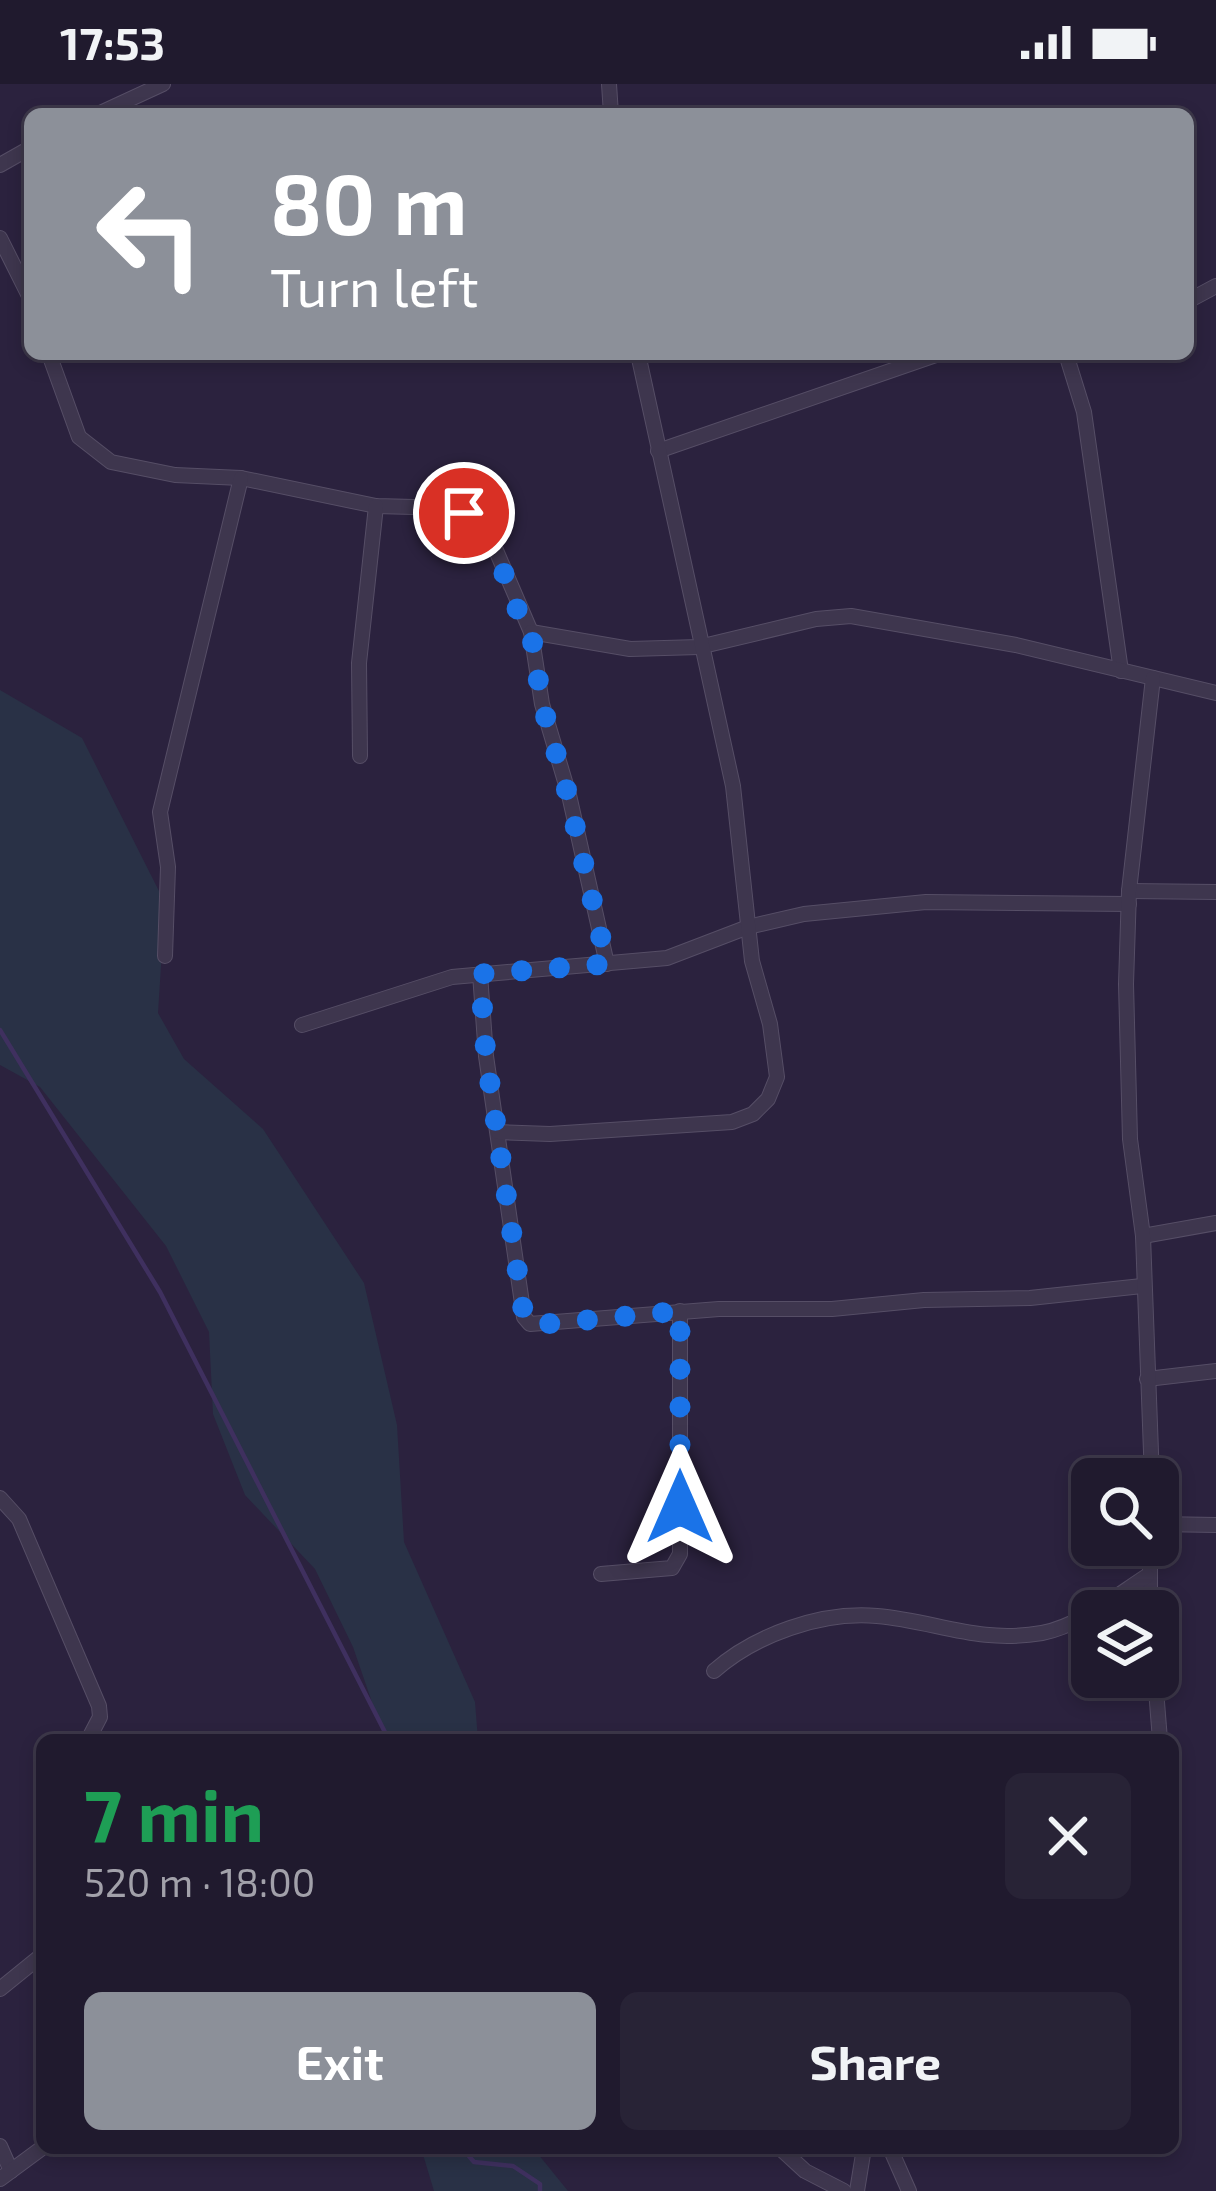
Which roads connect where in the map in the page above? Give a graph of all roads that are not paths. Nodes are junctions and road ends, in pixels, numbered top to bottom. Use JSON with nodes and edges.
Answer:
{"nodes":[{"id":1,"x":163,"y":84,"type":"edge"},
{"id":2,"x":111,"y":108,"type":"edge"},
{"id":3,"x":0,"y":238,"type":"edge"},
{"id":4,"x":24,"y":286,"type":"edge"},
{"id":5,"x":51,"y":360,"type":"edge"},
{"id":6,"x":639,"y":360,"type":"edge"},
{"id":7,"x":922,"y":360,"type":"edge"},
{"id":8,"x":1068,"y":360,"type":"edge"},
{"id":9,"x":658,"y":451,"type":"junction"},
{"id":10,"x":242,"y":478,"type":"junction"},
{"id":11,"x":376,"y":506,"type":"junction"},
{"id":12,"x":531,"y":632,"type":"junction"},
{"id":13,"x":699,"y":647,"type":"junction"},
{"id":14,"x":1121,"y":671,"type":"junction"},
{"id":15,"x":1153,"y":678,"type":"junction"},
{"id":16,"x":1216,"y":693,"type":"edge"},
{"id":17,"x":360,"y":756,"type":"dead end"},
{"id":18,"x":1216,"y":892,"type":"edge"},
{"id":19,"x":1129,"y":897,"type":"junction"},
{"id":20,"x":748,"y":927,"type":"junction"},
{"id":21,"x":165,"y":956,"type":"dead end"},
{"id":22,"x":607,"y":964,"type":"junction"},
{"id":23,"x":480,"y":974,"type":"junction"},
{"id":24,"x":302,"y":1025,"type":"dead end"},
{"id":25,"x":498,"y":1132,"type":"junction"},
{"id":26,"x":1216,"y":1223,"type":"edge"},
{"id":27,"x":1142,"y":1236,"type":"junction"},
{"id":28,"x":1142,"y":1286,"type":"junction"},
{"id":29,"x":680,"y":1311,"type":"junction"},
{"id":30,"x":1216,"y":1371,"type":"edge"},
{"id":31,"x":1147,"y":1379,"type":"junction"},
{"id":32,"x":1151,"y":1458,"type":"edge"},
{"id":33,"x":0,"y":1498,"type":"edge"},
{"id":34,"x":1179,"y":1524,"type":"edge"},
{"id":35,"x":1216,"y":1525,"type":"edge"},
{"id":36,"x":1149,"y":1566,"type":"edge"},
{"id":37,"x":601,"y":1574,"type":"dead end"},
{"id":38,"x":1148,"y":1576,"type":"junction"},
{"id":39,"x":1149,"y":1590,"type":"edge"},
{"id":40,"x":714,"y":1670,"type":"dead end"},
{"id":41,"x":1157,"y":1698,"type":"edge"},
{"id":42,"x":91,"y":1734,"type":"edge"},
{"id":43,"x":1160,"y":1734,"type":"edge"},
{"id":44,"x":36,"y":1960,"type":"edge"},
{"id":45,"x":0,"y":1989,"type":"edge"},
{"id":46,"x":0,"y":2146,"type":"edge"},
{"id":47,"x":36,"y":2152,"type":"edge"},
{"id":48,"x":787,"y":2154,"type":"edge"},
{"id":49,"x":863,"y":2154,"type":"edge"},
{"id":50,"x":893,"y":2154,"type":"edge"},
{"id":51,"x":5,"y":2175,"type":"edge"},
{"id":52,"x":844,"y":2191,"type":"edge"},
{"id":53,"x":857,"y":2191,"type":"edge"},
{"id":54,"x":909,"y":2191,"type":"edge"}],
"edges":[{"from":1,"to":2,"type":"street"},
{"from":3,"to":4,"type":"street"},
{"from":5,"to":10,"type":"street"},
{"from":6,"to":9,"type":"street"},
{"from":7,"to":9,"type":"street"},
{"from":8,"to":14,"type":"street"},
{"from":9,"to":13,"type":"street"},
{"from":10,"to":11,"type":"street"},
{"from":10,"to":21,"type":"street"},
{"from":11,"to":12,"type":"street"},
{"from":11,"to":17,"type":"street"},
{"from":12,"to":13,"type":"street"},
{"from":12,"to":22,"type":"street"},
{"from":13,"to":14,"type":"street"},
{"from":13,"to":20,"type":"street"},
{"from":14,"to":15,"type":"street"},
{"from":15,"to":16,"type":"street"},
{"from":15,"to":19,"type":"street"},
{"from":18,"to":19,"type":"street"},
{"from":19,"to":20,"type":"street"},
{"from":19,"to":27,"type":"street"},
{"from":20,"to":22,"type":"street"},
{"from":20,"to":25,"type":"street"},
{"from":22,"to":23,"type":"street"},
{"from":23,"to":24,"type":"street"},
{"from":23,"to":25,"type":"street"},
{"from":25,"to":29,"type":"street"},
{"from":26,"to":27,"type":"street"},
{"from":27,"to":28,"type":"street"},
{"from":28,"to":29,"type":"street"},
{"from":28,"to":31,"type":"street"},
{"from":29,"to":37,"type":"street"},
{"from":30,"to":31,"type":"street"},
{"from":31,"to":32,"type":"street"},
{"from":33,"to":42,"type":"street"},
{"from":34,"to":35,"type":"street"},
{"from":36,"to":38,"type":"street"},
{"from":38,"to":39,"type":"street"},
{"from":38,"to":40,"type":"street"},
{"from":41,"to":43,"type":"street"},
{"from":44,"to":45,"type":"street"},
{"from":46,"to":51,"type":"street"},
{"from":47,"to":51,"type":"street"},
{"from":48,"to":52,"type":"street"},
{"from":49,"to":53,"type":"street"},
{"from":50,"to":54,"type":"street"}]}
